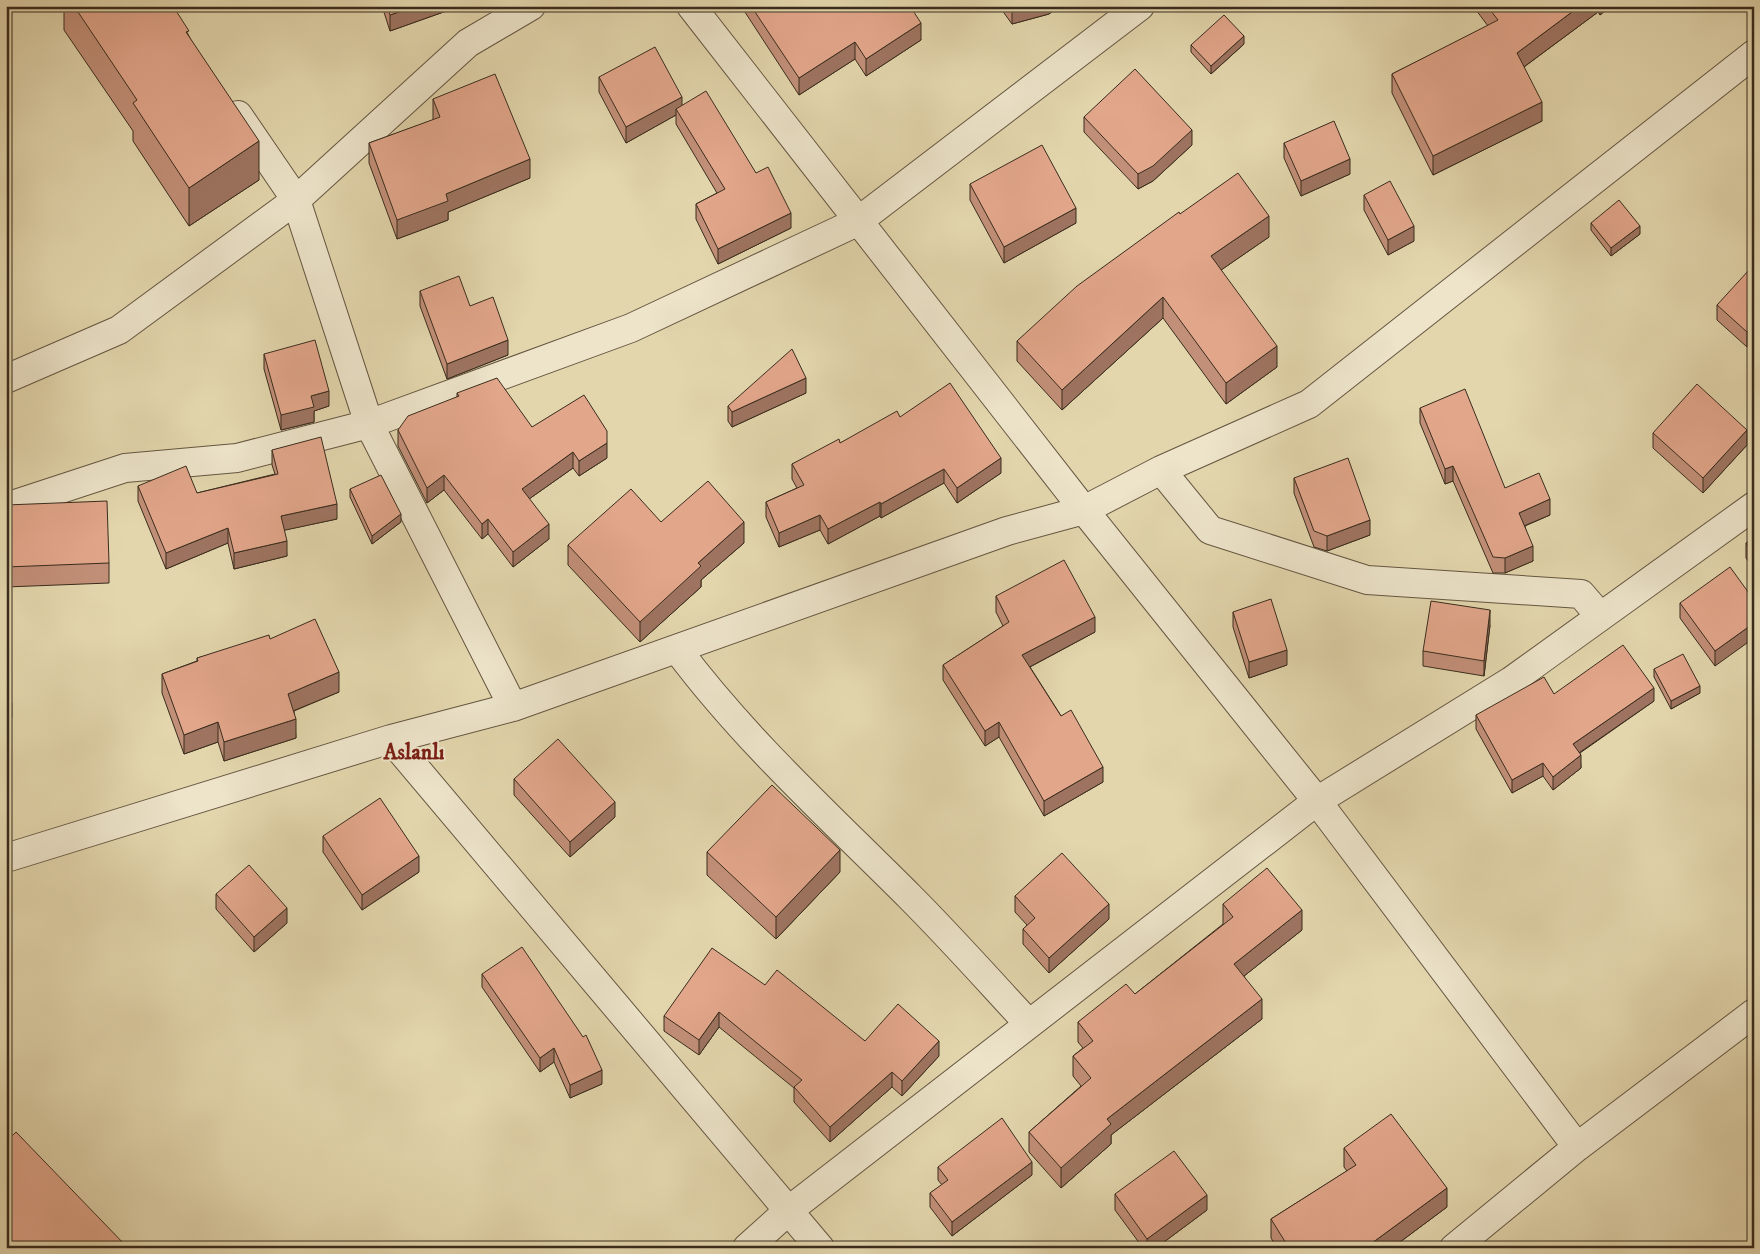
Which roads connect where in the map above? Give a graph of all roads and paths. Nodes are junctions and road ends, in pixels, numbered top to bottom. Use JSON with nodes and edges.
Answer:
{"nodes":[{"id":1,"x":531,"y":6,"type":"edge"},
{"id":2,"x":691,"y":6,"type":"edge"},
{"id":3,"x":1140,"y":6,"type":"edge"},
{"id":4,"x":1754,"y":54,"type":"edge"},
{"id":5,"x":225,"y":95,"type":"edge"},
{"id":6,"x":296,"y":200,"type":"junction"},
{"id":7,"x":858,"y":222,"type":"junction"},
{"id":8,"x":6,"y":379,"type":"edge"},
{"id":9,"x":369,"y":424,"type":"junction"},
{"id":10,"x":1161,"y":470,"type":"junction"},
{"id":11,"x":1754,"y":506,"type":"edge"},
{"id":12,"x":6,"y":507,"type":"edge"},
{"id":13,"x":1084,"y":510,"type":"junction"},
{"id":14,"x":1600,"y":616,"type":"junction"},
{"id":15,"x":677,"y":649,"type":"junction"},
{"id":16,"x":513,"y":707,"type":"junction"},
{"id":17,"x":392,"y":739,"type":"junction"},
{"id":18,"x":1317,"y":801,"type":"junction"},
{"id":19,"x":6,"y":858,"type":"edge"},
{"id":20,"x":1754,"y":1013,"type":"edge"},
{"id":21,"x":1029,"y":1024,"type":"junction"},
{"id":22,"x":1577,"y":1147,"type":"junction"},
{"id":23,"x":788,"y":1212,"type":"junction"},
{"id":24,"x":747,"y":1248,"type":"edge"},
{"id":25,"x":820,"y":1248,"type":"edge"},
{"id":26,"x":1454,"y":1248,"type":"edge"}],
"edges":[{"from":1,"to":6,"type":"street"},
{"from":2,"to":7,"type":"street"},
{"from":3,"to":7,"type":"street"},
{"from":4,"to":10,"type":"street"},
{"from":5,"to":6,"type":"street"},
{"from":6,"to":8,"type":"street"},
{"from":6,"to":9,"type":"street"},
{"from":7,"to":9,"type":"street"},
{"from":7,"to":13,"type":"street"},
{"from":9,"to":12,"type":"street"},
{"from":9,"to":16,"type":"street"},
{"from":10,"to":13,"type":"street"},
{"from":10,"to":14,"type":"street"},
{"from":11,"to":14,"type":"street"},
{"from":13,"to":15,"type":"street"},
{"from":13,"to":18,"type":"street"},
{"from":14,"to":18,"type":"street"},
{"from":15,"to":16,"type":"street"},
{"from":15,"to":21,"type":"street"},
{"from":16,"to":17,"type":"street"},
{"from":17,"to":19,"type":"street"},
{"from":17,"to":23,"type":"street"},
{"from":18,"to":21,"type":"street"},
{"from":18,"to":22,"type":"street"},
{"from":20,"to":22,"type":"street"},
{"from":21,"to":23,"type":"street"},
{"from":22,"to":26,"type":"street"},
{"from":23,"to":24,"type":"street"},
{"from":23,"to":25,"type":"street"}]}
